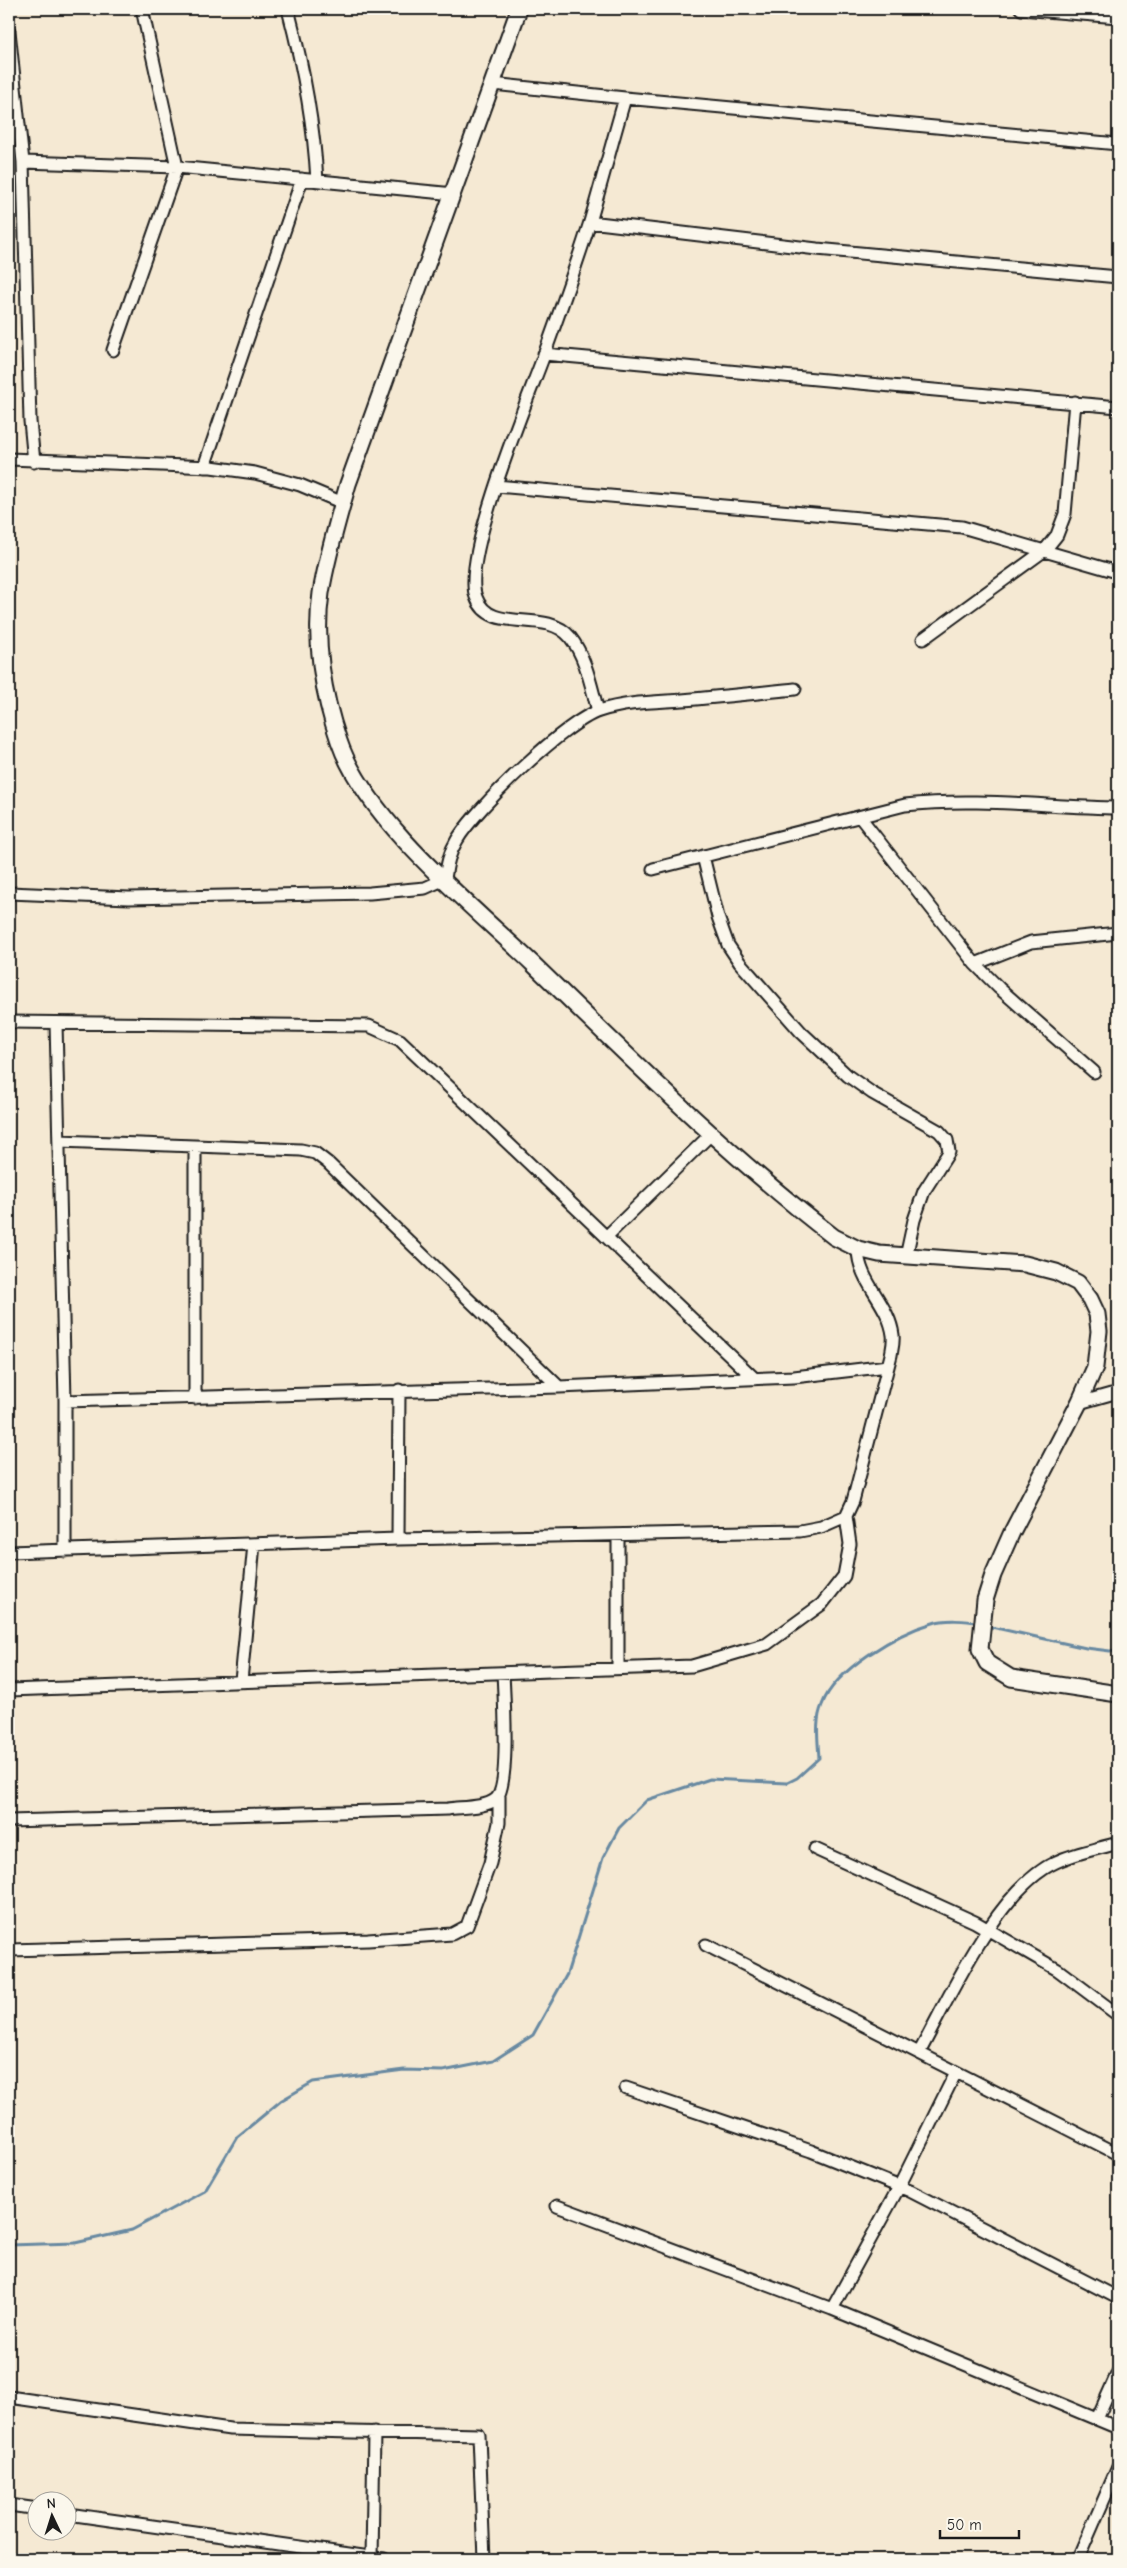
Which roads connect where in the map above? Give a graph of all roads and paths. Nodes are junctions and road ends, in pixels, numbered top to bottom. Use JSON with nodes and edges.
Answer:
{"nodes":[{"id":1,"x":142,"y":9,"type":"edge"},
{"id":2,"x":288,"y":9,"type":"edge"},
{"id":3,"x":520,"y":9,"type":"edge"},
{"id":4,"x":1020,"y":9,"type":"edge"},
{"id":5,"x":1118,"y":17,"type":"edge"},
{"id":6,"x":9,"y":32,"type":"edge"},
{"id":7,"x":493,"y":84,"type":"junction"},
{"id":8,"x":12,"y":96,"type":"edge"},
{"id":9,"x":625,"y":98,"type":"junction"},
{"id":10,"x":1118,"y":144,"type":"edge"},
{"id":11,"x":23,"y":162,"type":"junction"},
{"id":12,"x":177,"y":167,"type":"junction"},
{"id":13,"x":302,"y":179,"type":"junction"},
{"id":14,"x":317,"y":181,"type":"junction"},
{"id":15,"x":454,"y":194,"type":"junction"},
{"id":16,"x":590,"y":222,"type":"junction"},
{"id":17,"x":1118,"y":278,"type":"edge"},
{"id":18,"x":113,"y":350,"type":"dead end"},
{"id":19,"x":544,"y":354,"type":"junction"},
{"id":20,"x":1075,"y":402,"type":"junction"},
{"id":21,"x":1118,"y":407,"type":"edge"},
{"id":22,"x":9,"y":459,"type":"edge"},
{"id":23,"x":34,"y":462,"type":"junction"},
{"id":24,"x":204,"y":467,"type":"junction"},
{"id":25,"x":496,"y":486,"type":"junction"},
{"id":26,"x":343,"y":504,"type":"junction"},
{"id":27,"x":1045,"y":550,"type":"junction"},
{"id":28,"x":1117,"y":572,"type":"edge"},
{"id":29,"x":923,"y":639,"type":"dead end"},
{"id":30,"x":795,"y":688,"type":"dead end"},
{"id":31,"x":598,"y":711,"type":"junction"},
{"id":32,"x":1118,"y":808,"type":"edge"},
{"id":33,"x":860,"y":817,"type":"junction"},
{"id":34,"x":702,"y":856,"type":"junction"},
{"id":35,"x":653,"y":869,"type":"dead end"},
{"id":36,"x":444,"y":879,"type":"junction"},
{"id":37,"x":9,"y":894,"type":"edge"},
{"id":38,"x":1118,"y":933,"type":"edge"},
{"id":39,"x":975,"y":964,"type":"junction"},
{"id":40,"x":9,"y":1022,"type":"edge"},
{"id":41,"x":56,"y":1023,"type":"junction"},
{"id":42,"x":1094,"y":1072,"type":"dead end"},
{"id":43,"x":710,"y":1135,"type":"junction"},
{"id":44,"x":59,"y":1141,"type":"junction"},
{"id":45,"x":195,"y":1147,"type":"junction"},
{"id":46,"x":606,"y":1237,"type":"junction"},
{"id":47,"x":858,"y":1249,"type":"junction"},
{"id":48,"x":906,"y":1257,"type":"junction"},
{"id":49,"x":888,"y":1366,"type":"junction"},
{"id":50,"x":755,"y":1379,"type":"junction"},
{"id":51,"x":559,"y":1387,"type":"junction"},
{"id":52,"x":399,"y":1390,"type":"junction"},
{"id":53,"x":1118,"y":1394,"type":"edge"},
{"id":54,"x":195,"y":1398,"type":"junction"},
{"id":55,"x":65,"y":1400,"type":"junction"},
{"id":56,"x":1079,"y":1403,"type":"junction"},
{"id":57,"x":846,"y":1516,"type":"junction"},
{"id":58,"x":618,"y":1535,"type":"junction"},
{"id":59,"x":398,"y":1539,"type":"junction"},
{"id":60,"x":254,"y":1544,"type":"junction"},
{"id":61,"x":65,"y":1550,"type":"junction"},
{"id":62,"x":9,"y":1552,"type":"edge"},
{"id":63,"x":618,"y":1668,"type":"junction"},
{"id":64,"x":503,"y":1673,"type":"junction"},
{"id":65,"x":241,"y":1681,"type":"junction"},
{"id":66,"x":9,"y":1690,"type":"edge"},
{"id":67,"x":1118,"y":1694,"type":"edge"},
{"id":68,"x":499,"y":1796,"type":"junction"},
{"id":69,"x":9,"y":1821,"type":"edge"},
{"id":70,"x":1118,"y":1843,"type":"edge"},
{"id":71,"x":814,"y":1849,"type":"dead end"},
{"id":72,"x":987,"y":1929,"type":"junction"},
{"id":73,"x":706,"y":1945,"type":"dead end"},
{"id":74,"x":9,"y":1950,"type":"edge"},
{"id":75,"x":1118,"y":2015,"type":"edge"},
{"id":76,"x":919,"y":2053,"type":"junction"},
{"id":77,"x":956,"y":2072,"type":"junction"},
{"id":78,"x":626,"y":2088,"type":"dead end"},
{"id":79,"x":1118,"y":2154,"type":"edge"},
{"id":80,"x":899,"y":2187,"type":"junction"},
{"id":81,"x":557,"y":2206,"type":"dead end"},
{"id":82,"x":1118,"y":2298,"type":"edge"},
{"id":83,"x":832,"y":2309,"type":"junction"},
{"id":84,"x":1118,"y":2372,"type":"edge"},
{"id":85,"x":9,"y":2397,"type":"edge"},
{"id":86,"x":1097,"y":2419,"type":"junction"},
{"id":87,"x":1118,"y":2428,"type":"edge"},
{"id":88,"x":374,"y":2432,"type":"junction"},
{"id":89,"x":1118,"y":2467,"type":"edge"},
{"id":90,"x":9,"y":2505,"type":"edge"},
{"id":91,"x":28,"y":2508,"type":"edge"},
{"id":92,"x":78,"y":2515,"type":"edge"},
{"id":93,"x":372,"y":2558,"type":"edge"},
{"id":94,"x":384,"y":2559,"type":"edge"},
{"id":95,"x":484,"y":2559,"type":"edge"},
{"id":96,"x":1078,"y":2559,"type":"edge"}],
"edges":[{"from":1,"to":12,"type":"street"},
{"from":2,"to":14,"type":"street"},
{"from":3,"to":7,"type":"street"},
{"from":4,"to":5,"type":"street"},
{"from":6,"to":8,"type":"street"},
{"from":7,"to":9,"type":"street"},
{"from":7,"to":15,"type":"street"},
{"from":8,"to":11,"type":"street"},
{"from":9,"to":10,"type":"street"},
{"from":9,"to":16,"type":"street"},
{"from":11,"to":12,"type":"street"},
{"from":11,"to":23,"type":"street"},
{"from":12,"to":13,"type":"street"},
{"from":12,"to":18,"type":"street"},
{"from":13,"to":14,"type":"street"},
{"from":13,"to":24,"type":"street"},
{"from":14,"to":15,"type":"street"},
{"from":15,"to":26,"type":"street"},
{"from":16,"to":17,"type":"street"},
{"from":16,"to":19,"type":"street"},
{"from":19,"to":20,"type":"street"},
{"from":19,"to":25,"type":"street"},
{"from":20,"to":21,"type":"street"},
{"from":20,"to":27,"type":"street"},
{"from":22,"to":23,"type":"street"},
{"from":23,"to":24,"type":"street"},
{"from":24,"to":26,"type":"street"},
{"from":25,"to":27,"type":"street"},
{"from":25,"to":31,"type":"street"},
{"from":26,"to":36,"type":"street"},
{"from":27,"to":28,"type":"street"},
{"from":27,"to":29,"type":"street"},
{"from":30,"to":31,"type":"street"},
{"from":31,"to":36,"type":"street"},
{"from":32,"to":33,"type":"street"},
{"from":33,"to":34,"type":"street"},
{"from":33,"to":39,"type":"street"},
{"from":34,"to":35,"type":"street"},
{"from":34,"to":48,"type":"street"},
{"from":36,"to":37,"type":"street"},
{"from":36,"to":43,"type":"street"},
{"from":38,"to":39,"type":"street"},
{"from":39,"to":42,"type":"street"},
{"from":40,"to":41,"type":"street"},
{"from":41,"to":44,"type":"street"},
{"from":41,"to":46,"type":"street"},
{"from":43,"to":46,"type":"street"},
{"from":43,"to":47,"type":"street"},
{"from":44,"to":45,"type":"street"},
{"from":44,"to":55,"type":"street"},
{"from":45,"to":51,"type":"street"},
{"from":45,"to":54,"type":"street"},
{"from":46,"to":50,"type":"street"},
{"from":47,"to":48,"type":"street"},
{"from":47,"to":49,"type":"street"},
{"from":48,"to":56,"type":"street"},
{"from":49,"to":50,"type":"street"},
{"from":49,"to":57,"type":"street"},
{"from":50,"to":51,"type":"street"},
{"from":51,"to":52,"type":"street"},
{"from":52,"to":54,"type":"street"},
{"from":52,"to":59,"type":"street"},
{"from":53,"to":56,"type":"street"},
{"from":54,"to":55,"type":"street"},
{"from":55,"to":61,"type":"street"},
{"from":56,"to":67,"type":"street"},
{"from":57,"to":58,"type":"street"},
{"from":57,"to":63,"type":"street"},
{"from":58,"to":59,"type":"street"},
{"from":58,"to":63,"type":"street"},
{"from":59,"to":60,"type":"street"},
{"from":60,"to":61,"type":"street"},
{"from":60,"to":65,"type":"street"},
{"from":61,"to":62,"type":"street"},
{"from":63,"to":64,"type":"street"},
{"from":64,"to":65,"type":"street"},
{"from":64,"to":68,"type":"street"},
{"from":65,"to":66,"type":"street"},
{"from":68,"to":69,"type":"street"},
{"from":68,"to":74,"type":"street"},
{"from":70,"to":72,"type":"street"},
{"from":71,"to":72,"type":"street"},
{"from":72,"to":75,"type":"street"},
{"from":72,"to":76,"type":"street"},
{"from":73,"to":76,"type":"street"},
{"from":76,"to":77,"type":"street"},
{"from":77,"to":79,"type":"street"},
{"from":77,"to":80,"type":"street"},
{"from":78,"to":80,"type":"street"},
{"from":80,"to":82,"type":"street"},
{"from":80,"to":83,"type":"street"},
{"from":81,"to":83,"type":"street"},
{"from":83,"to":86,"type":"street"},
{"from":84,"to":86,"type":"street"},
{"from":85,"to":88,"type":"street"},
{"from":86,"to":87,"type":"street"},
{"from":88,"to":93,"type":"street"},
{"from":88,"to":95,"type":"street"},
{"from":89,"to":96,"type":"street"},
{"from":90,"to":91,"type":"street"},
{"from":92,"to":93,"type":"street"},
{"from":93,"to":94,"type":"street"}]}
